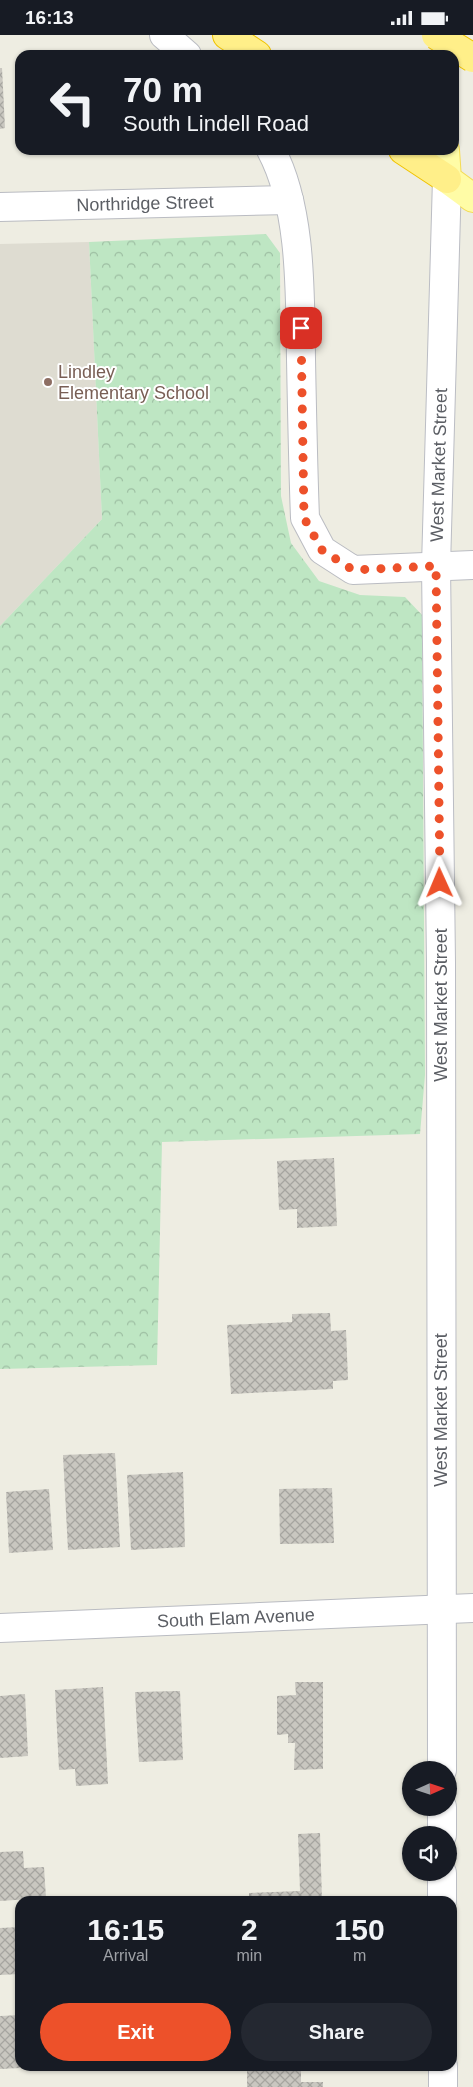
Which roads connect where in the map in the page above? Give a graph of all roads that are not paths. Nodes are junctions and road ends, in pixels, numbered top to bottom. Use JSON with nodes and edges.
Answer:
{"nodes":[{"id":1,"x":164,"y":35,"type":"edge"},
{"id":2,"x":227,"y":35,"type":"edge"},
{"id":3,"x":436,"y":35,"type":"edge"},
{"id":4,"x":440,"y":35,"type":"edge"},
{"id":5,"x":181,"y":50,"type":"edge"},
{"id":6,"x":250,"y":50,"type":"edge"},
{"id":7,"x":441,"y":50,"type":"edge"},
{"id":8,"x":473,"y":58,"type":"edge"},
{"id":9,"x":274,"y":155,"type":"edge"},
{"id":10,"x":411,"y":155,"type":"edge"},
{"id":11,"x":445,"y":155,"type":"edge"},
{"id":12,"x":447,"y":179,"type":"junction"},
{"id":13,"x":473,"y":199,"type":"edge"},
{"id":14,"x":289,"y":200,"type":"junction"},
{"id":15,"x":0,"y":207,"type":"edge"},
{"id":16,"x":473,"y":565,"type":"edge"},
{"id":17,"x":436,"y":566,"type":"junction"},
{"id":18,"x":473,"y":1607,"type":"edge"},
{"id":19,"x":441,"y":1608,"type":"junction"},
{"id":20,"x":0,"y":1628,"type":"edge"},
{"id":21,"x":442,"y":1761,"type":"edge"},
{"id":22,"x":442,"y":1881,"type":"edge"},
{"id":23,"x":442,"y":1896,"type":"edge"},
{"id":24,"x":443,"y":2071,"type":"edge"},
{"id":25,"x":443,"y":2087,"type":"edge"}],
"edges":[{"from":1,"to":5,"type":"main road"},
{"from":2,"to":6,"type":"highway"},
{"from":3,"to":8,"type":"highway","bridge":true},
{"from":4,"to":7,"type":"main road"},
{"from":9,"to":14,"type":"main road"},
{"from":10,"to":12,"type":"highway"},
{"from":11,"to":12,"type":"main road","name":"West Market Street"},
{"from":12,"to":13,"type":"main road"},
{"from":12,"to":17,"type":"main road","name":"West Market Street"},
{"from":14,"to":15,"type":"main road","name":"Northridge Street"},
{"from":14,"to":17,"type":"main road"},
{"from":16,"to":17,"type":"main road"},
{"from":17,"to":19,"type":"main road","name":"West Market Street"},
{"from":18,"to":19,"type":"main road","name":"South Elam Avenue"},
{"from":19,"to":20,"type":"main road","name":"South Elam Avenue"},
{"from":19,"to":21,"type":"main road","name":"West Market Street"},
{"from":22,"to":23,"type":"main road"},
{"from":24,"to":25,"type":"main road"}]}
